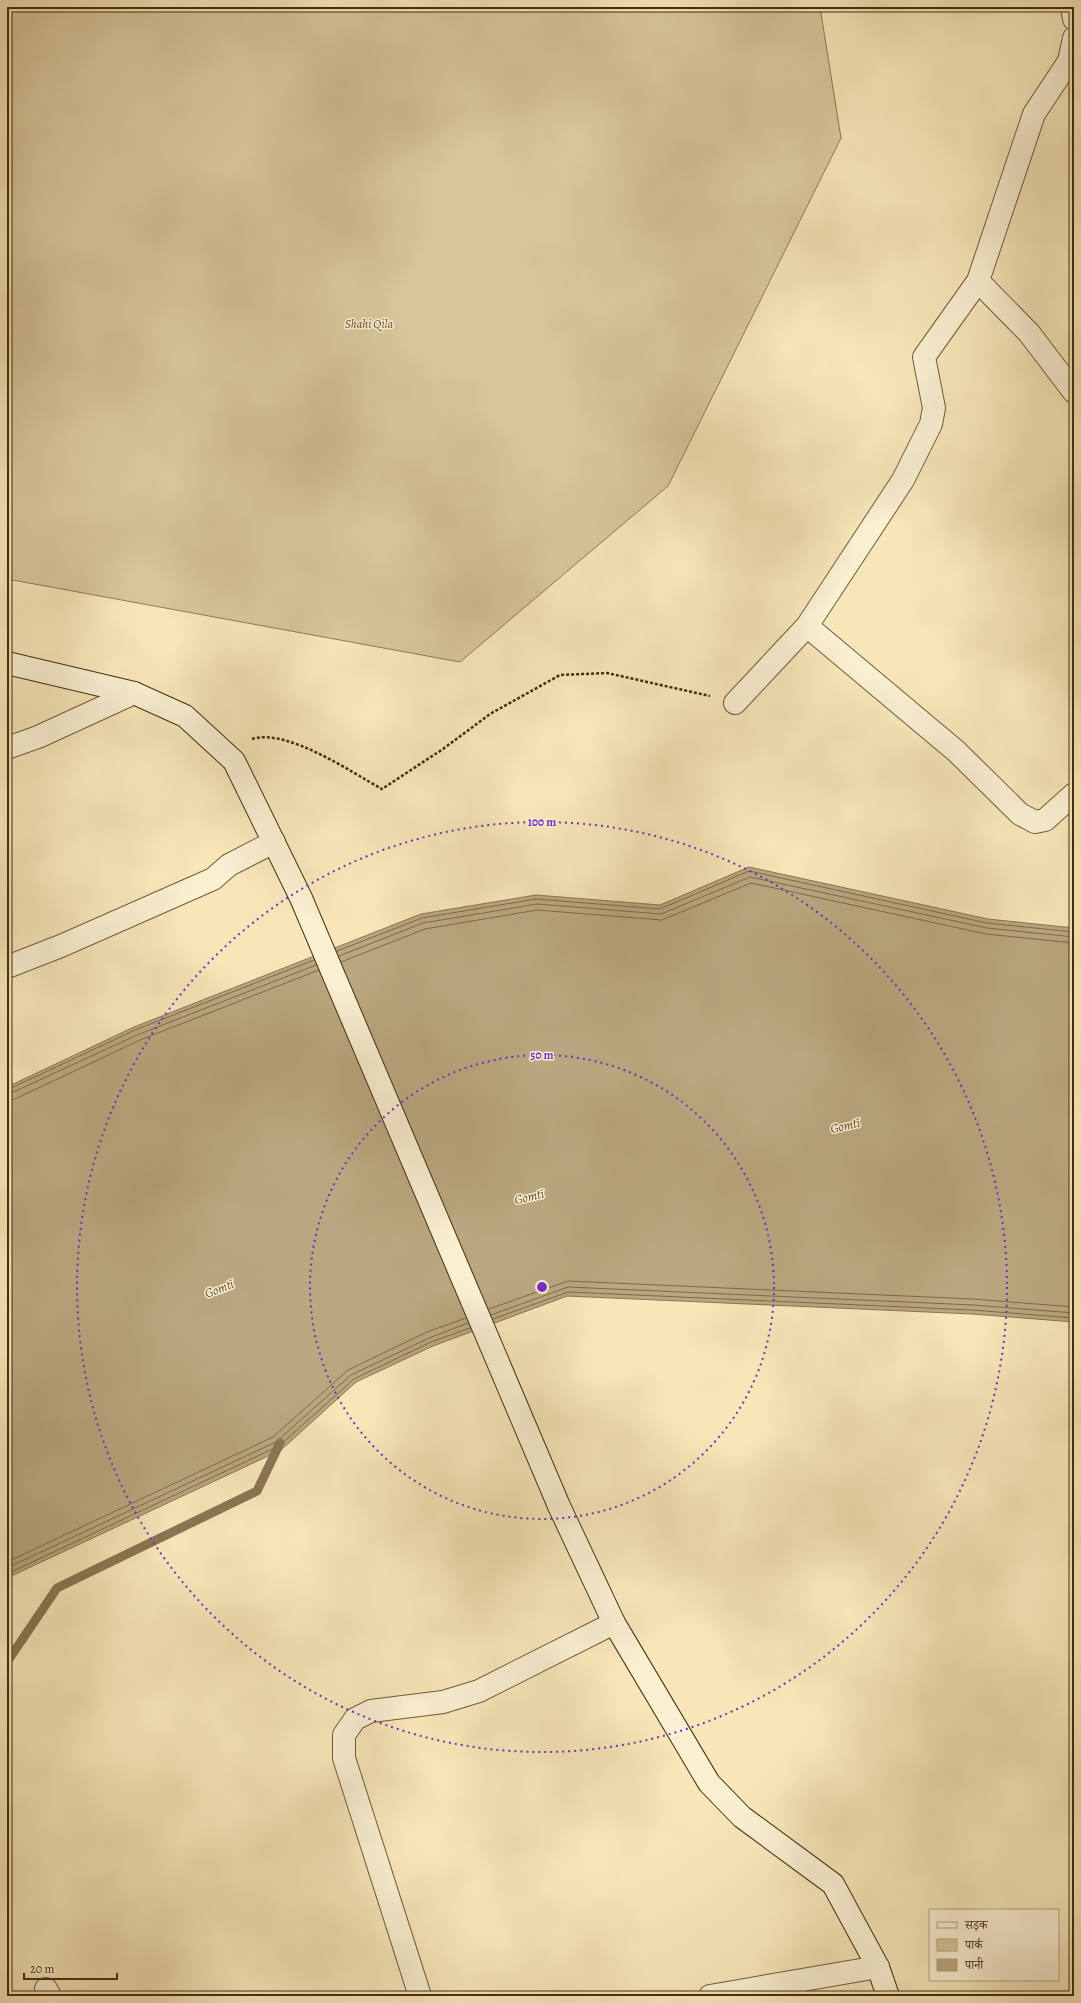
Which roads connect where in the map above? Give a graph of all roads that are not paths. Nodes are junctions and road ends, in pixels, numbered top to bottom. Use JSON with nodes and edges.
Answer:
{"nodes":[{"id":1,"x":1072,"y":7,"type":"edge"},
{"id":2,"x":1074,"y":19,"type":"edge"},
{"id":3,"x":1074,"y":38,"type":"edge"},
{"id":4,"x":978,"y":281,"type":"junction"},
{"id":5,"x":1074,"y":392,"type":"edge"},
{"id":6,"x":807,"y":626,"type":"junction"},
{"id":7,"x":7,"y":663,"type":"edge"},
{"id":8,"x":134,"y":693,"type":"junction"},
{"id":9,"x":735,"y":703,"type":"road end"},
{"id":10,"x":7,"y":748,"type":"edge"},
{"id":11,"x":1074,"y":794,"type":"edge"},
{"id":12,"x":274,"y":842,"type":"junction"},
{"id":13,"x":7,"y":967,"type":"edge"},
{"id":14,"x":614,"y":1623,"type":"junction"},
{"id":15,"x":878,"y":1967,"type":"junction"},
{"id":16,"x":420,"y":1996,"type":"edge"},
{"id":17,"x":710,"y":1996,"type":"edge"},
{"id":18,"x":888,"y":1996,"type":"edge"}],
"edges":[{"from":1,"to":2,"type":"street"},
{"from":3,"to":4,"type":"street"},
{"from":4,"to":5,"type":"street"},
{"from":4,"to":6,"type":"street"},
{"from":6,"to":9,"type":"street"},
{"from":6,"to":11,"type":"street"},
{"from":7,"to":8,"type":"street"},
{"from":8,"to":10,"type":"street"},
{"from":8,"to":12,"type":"street"},
{"from":12,"to":13,"type":"street"},
{"from":12,"to":14,"type":"street"},
{"from":14,"to":15,"type":"street"},
{"from":14,"to":16,"type":"street"},
{"from":15,"to":17,"type":"street"},
{"from":15,"to":18,"type":"street"}]}
